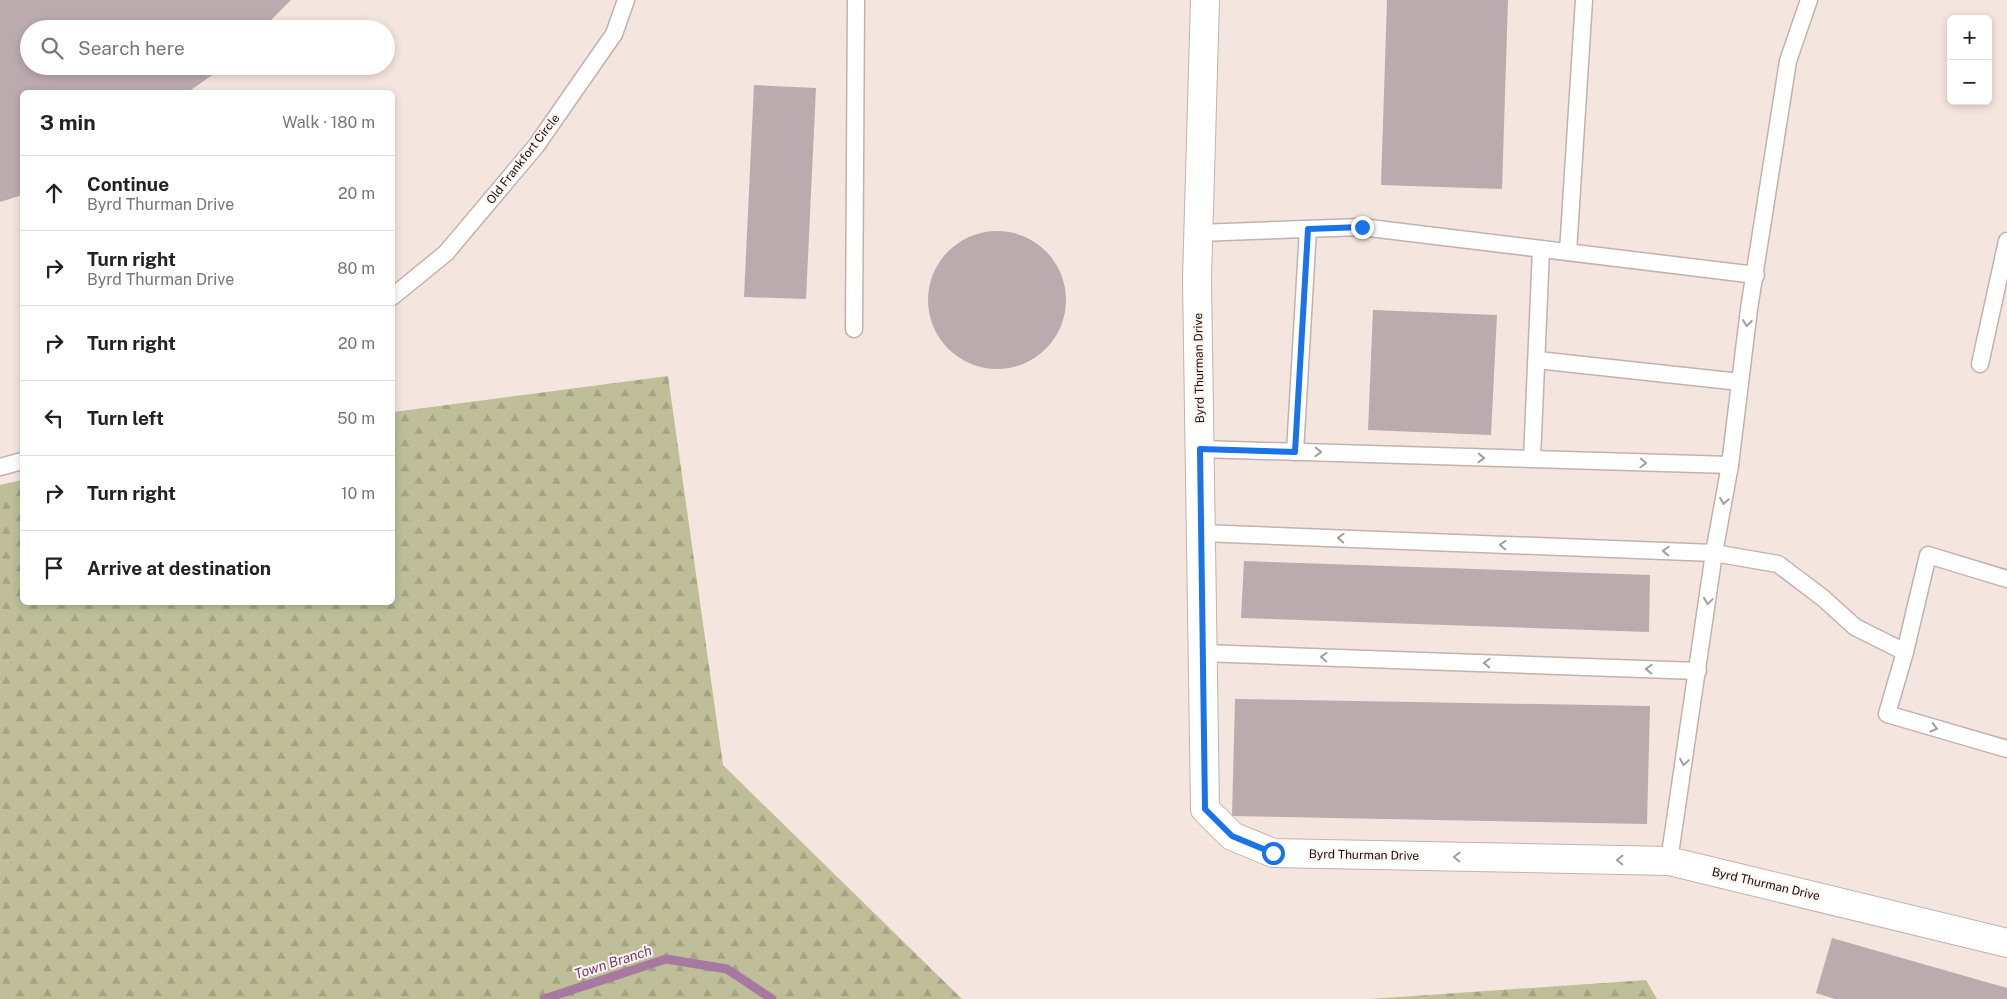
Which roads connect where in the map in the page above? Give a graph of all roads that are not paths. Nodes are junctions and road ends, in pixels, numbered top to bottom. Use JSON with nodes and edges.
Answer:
{"nodes":[{"id":1,"x":626,"y":0,"type":"edge"},
{"id":2,"x":856,"y":0,"type":"edge"},
{"id":3,"x":1204,"y":0,"type":"edge"},
{"id":4,"x":1584,"y":0,"type":"edge"},
{"id":5,"x":1809,"y":0,"type":"edge"},
{"id":6,"x":1308,"y":229,"type":"junction"},
{"id":7,"x":1198,"y":233,"type":"junction"},
{"id":8,"x":2007,"y":241,"type":"edge"},
{"id":9,"x":1542,"y":249,"type":"junction"},
{"id":10,"x":1568,"y":252,"type":"junction"},
{"id":11,"x":1756,"y":275,"type":"junction"},
{"id":12,"x":395,"y":295,"type":"edge"},
{"id":13,"x":854,"y":329,"type":"dead end"},
{"id":14,"x":1537,"y":360,"type":"junction"},
{"id":15,"x":1980,"y":364,"type":"dead end"},
{"id":16,"x":1740,"y":382,"type":"junction"},
{"id":17,"x":1200,"y":449,"type":"junction"},
{"id":18,"x":1295,"y":452,"type":"junction"},
{"id":19,"x":1532,"y":459,"type":"junction"},
{"id":20,"x":20,"y":462,"type":"edge"},
{"id":21,"x":1730,"y":465,"type":"junction"},
{"id":22,"x":0,"y":467,"type":"edge"},
{"id":23,"x":1201,"y":533,"type":"junction"},
{"id":24,"x":1714,"y":553,"type":"junction"},
{"id":25,"x":2007,"y":579,"type":"edge"},
{"id":26,"x":1905,"y":652,"type":"junction"},
{"id":27,"x":1203,"y":653,"type":"junction"},
{"id":28,"x":1698,"y":671,"type":"junction"},
{"id":29,"x":2007,"y":749,"type":"edge"},
{"id":30,"x":1669,"y":860,"type":"junction"},
{"id":31,"x":2007,"y":943,"type":"edge"}],
"edges":[{"from":1,"to":12,"type":"lane","name":"Old Frankfort Circle"},
{"from":2,"to":13,"type":"lane"},
{"from":3,"to":7,"type":"street","name":"Byrd Thurman Drive"},
{"from":4,"to":10,"type":"lane"},
{"from":5,"to":11,"type":"lane"},
{"from":6,"to":7,"type":"lane"},
{"from":6,"to":9,"type":"lane"},
{"from":6,"to":18,"type":"lane"},
{"from":7,"to":17,"type":"street","name":"Byrd Thurman Drive"},
{"from":8,"to":15,"type":"lane"},
{"from":9,"to":10,"type":"lane"},
{"from":9,"to":14,"type":"lane"},
{"from":10,"to":11,"type":"lane"},
{"from":11,"to":16,"type":"lane","one_way":true},
{"from":14,"to":16,"type":"lane"},
{"from":14,"to":19,"type":"lane"},
{"from":16,"to":21,"type":"lane"},
{"from":17,"to":18,"type":"lane"},
{"from":17,"to":23,"type":"street","name":"Byrd Thurman Drive"},
{"from":18,"to":19,"type":"lane","one_way":true},
{"from":19,"to":21,"type":"lane","one_way":true},
{"from":20,"to":22,"type":"lane"},
{"from":21,"to":24,"type":"lane","one_way":true},
{"from":24,"to":23,"type":"lane","one_way":true},
{"from":23,"to":27,"type":"street","name":"Byrd Thurman Drive"},
{"from":24,"to":26,"type":"lane"},
{"from":24,"to":28,"type":"lane","one_way":true},
{"from":25,"to":26,"type":"lane"},
{"from":26,"to":29,"type":"lane","one_way":true},
{"from":28,"to":27,"type":"lane","one_way":true},
{"from":30,"to":27,"type":"street","name":"Byrd Thurman Drive","one_way":true},
{"from":28,"to":30,"type":"lane","one_way":true},
{"from":30,"to":31,"type":"street","name":"Byrd Thurman Drive"}]}
